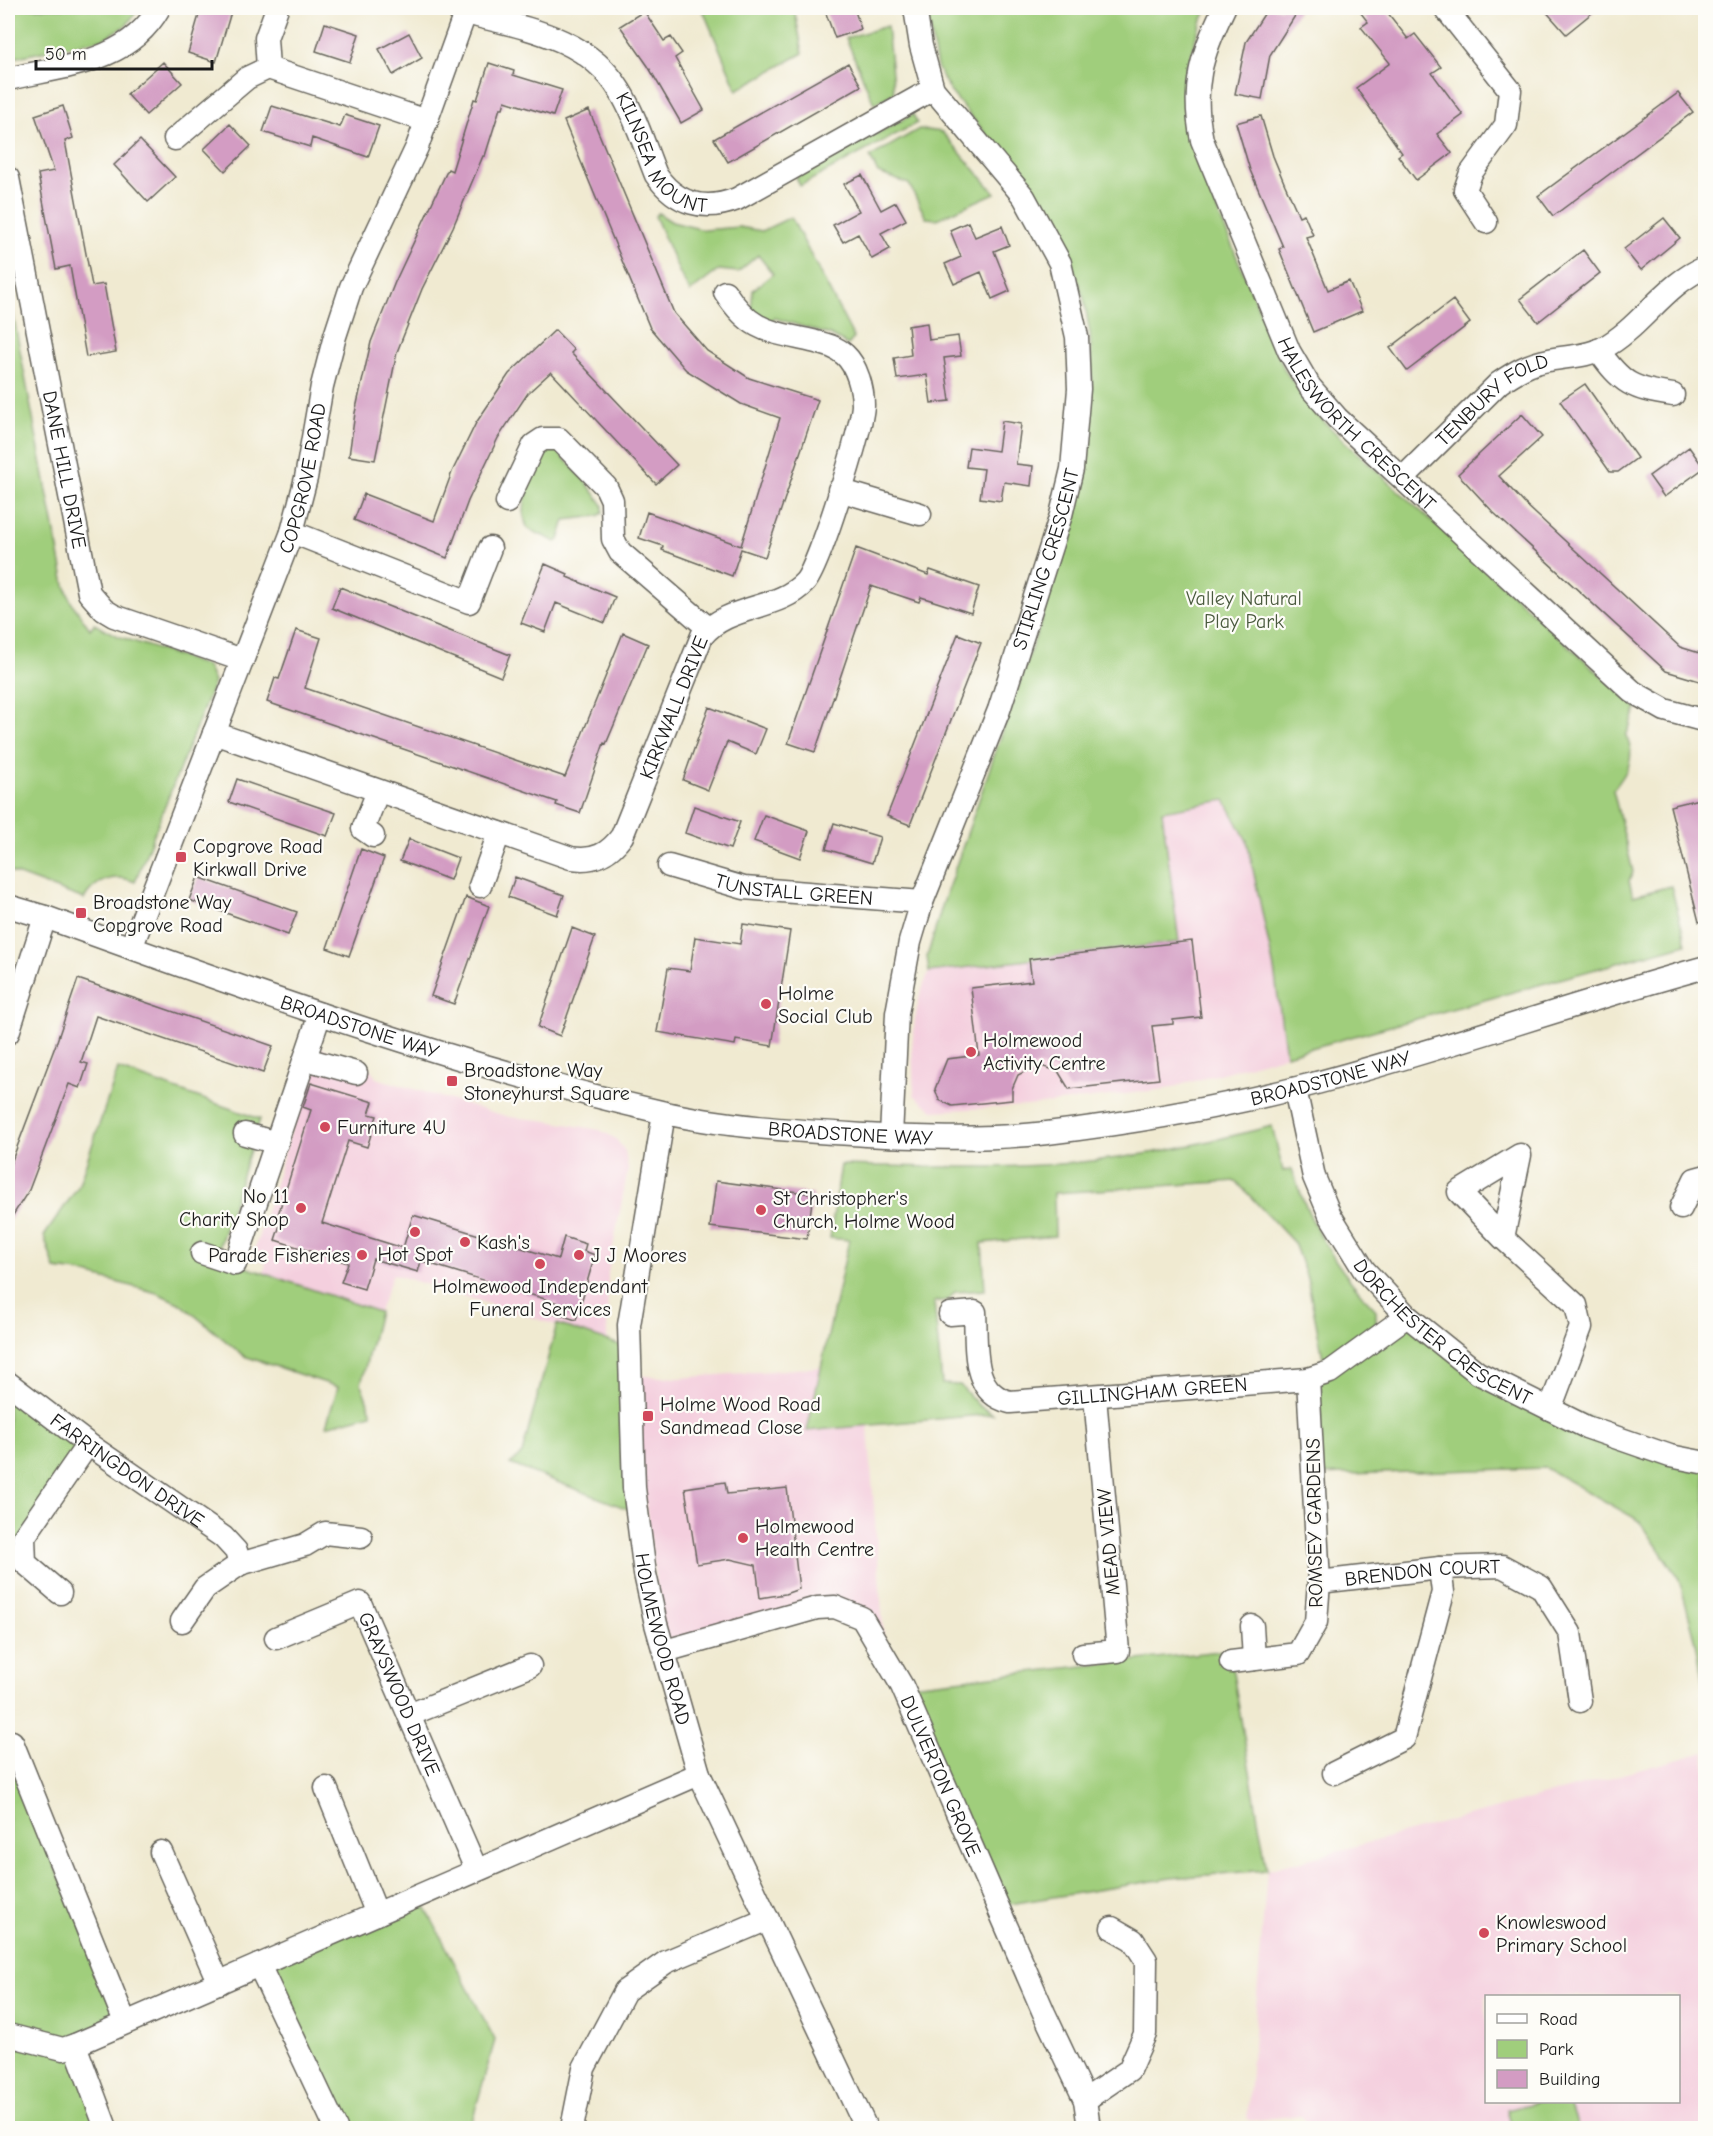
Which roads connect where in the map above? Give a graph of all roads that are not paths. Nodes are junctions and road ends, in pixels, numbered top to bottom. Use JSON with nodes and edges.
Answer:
{"nodes":[{"id":1,"x":159,"y":8,"type":"edge"},
{"id":2,"x":277,"y":8,"type":"edge"},
{"id":3,"x":915,"y":8,"type":"edge"},
{"id":4,"x":1224,"y":8,"type":"edge"},
{"id":5,"x":1445,"y":8,"type":"edge"},
{"id":6,"x":466,"y":10,"type":"edge"},
{"id":7,"x":268,"y":68,"type":"junction"},
{"id":8,"x":8,"y":79,"type":"edge"},
{"id":9,"x":933,"y":89,"type":"junction"},
{"id":10,"x":427,"y":121,"type":"junction"},
{"id":11,"x":175,"y":139,"type":"dead end"},
{"id":12,"x":8,"y":178,"type":"edge"},
{"id":13,"x":1486,"y":222,"type":"dead end"},
{"id":14,"x":1706,"y":267,"type":"edge"},
{"id":15,"x":724,"y":292,"type":"dead end"},
{"id":16,"x":1598,"y":350,"type":"junction"},
{"id":17,"x":1673,"y":395,"type":"dead end"},
{"id":18,"x":1403,"y":478,"type":"junction"},
{"id":19,"x":839,"y":490,"type":"junction"},
{"id":20,"x":507,"y":502,"type":"dead end"},
{"id":21,"x":920,"y":514,"type":"dead end"},
{"id":22,"x":292,"y":532,"type":"junction"},
{"id":23,"x":490,"y":548,"type":"dead end"},
{"id":24,"x":708,"y":628,"type":"junction"},
{"id":25,"x":242,"y":660,"type":"junction"},
{"id":26,"x":1706,"y":721,"type":"edge"},
{"id":27,"x":214,"y":733,"type":"junction"},
{"id":28,"x":378,"y":791,"type":"junction"},
{"id":29,"x":499,"y":833,"type":"junction"},
{"id":30,"x":373,"y":836,"type":"dead end"},
{"id":31,"x":669,"y":866,"type":"dead end"},
{"id":32,"x":480,"y":886,"type":"dead end"},
{"id":33,"x":922,"y":902,"type":"junction"},
{"id":34,"x":8,"y":906,"type":"edge"},
{"id":35,"x":45,"y":917,"type":"junction"},
{"id":36,"x":131,"y":948,"type":"junction"},
{"id":37,"x":1706,"y":967,"type":"edge"},
{"id":38,"x":321,"y":1014,"type":"junction"},
{"id":39,"x":8,"y":1033,"type":"edge"},
{"id":40,"x":306,"y":1059,"type":"junction"},
{"id":41,"x":356,"y":1074,"type":"dead end"},
{"id":42,"x":1295,"y":1089,"type":"junction"},
{"id":43,"x":664,"y":1113,"type":"junction"},
{"id":44,"x":245,"y":1134,"type":"dead end"},
{"id":45,"x":891,"y":1136,"type":"junction"},
{"id":46,"x":277,"y":1143,"type":"junction"},
{"id":47,"x":1706,"y":1176,"type":"edge"},
{"id":48,"x":1681,"y":1208,"type":"dead end"},
{"id":49,"x":1503,"y":1238,"type":"dead end"},
{"id":50,"x":202,"y":1253,"type":"dead end"},
{"id":51,"x":950,"y":1314,"type":"dead end"},
{"id":52,"x":1407,"y":1316,"type":"junction"},
{"id":53,"x":1308,"y":1379,"type":"junction"},
{"id":54,"x":9,"y":1387,"type":"edge"},
{"id":55,"x":1095,"y":1396,"type":"junction"},
{"id":56,"x":1550,"y":1409,"type":"junction"},
{"id":57,"x":88,"y":1444,"type":"junction"},
{"id":58,"x":1706,"y":1462,"type":"edge"},
{"id":59,"x":361,"y":1537,"type":"dead end"},
{"id":60,"x":240,"y":1564,"type":"junction"},
{"id":61,"x":1440,"y":1569,"type":"junction"},
{"id":62,"x":1319,"y":1582,"type":"junction"},
{"id":63,"x":60,"y":1593,"type":"dead end"},
{"id":64,"x":182,"y":1621,"type":"dead end"},
{"id":65,"x":1252,"y":1626,"type":"dead end"},
{"id":66,"x":276,"y":1638,"type":"dead end"},
{"id":67,"x":665,"y":1651,"type":"junction"},
{"id":68,"x":1083,"y":1654,"type":"dead end"},
{"id":69,"x":1254,"y":1659,"type":"junction"},
{"id":70,"x":1231,"y":1662,"type":"dead end"},
{"id":71,"x":530,"y":1666,"type":"dead end"},
{"id":72,"x":1580,"y":1701,"type":"dead end"},
{"id":73,"x":409,"y":1715,"type":"junction"},
{"id":74,"x":12,"y":1742,"type":"dead end"},
{"id":75,"x":1334,"y":1773,"type":"dead end"},
{"id":76,"x":699,"y":1774,"type":"junction"},
{"id":77,"x":326,"y":1788,"type":"dead end"},
{"id":78,"x":161,"y":1852,"type":"dead end"},
{"id":79,"x":476,"y":1869,"type":"junction"},
{"id":80,"x":376,"y":1914,"type":"junction"},
{"id":81,"x":768,"y":1919,"type":"junction"},
{"id":82,"x":1112,"y":1928,"type":"dead end"},
{"id":83,"x":259,"y":1965,"type":"junction"},
{"id":84,"x":219,"y":1983,"type":"junction"},
{"id":85,"x":125,"y":2022,"type":"junction"},
{"id":86,"x":8,"y":2035,"type":"edge"},
{"id":87,"x":75,"y":2045,"type":"junction"},
{"id":88,"x":1085,"y":2100,"type":"junction"},
{"id":89,"x":106,"y":2128,"type":"edge"},
{"id":90,"x":336,"y":2128,"type":"edge"},
{"id":91,"x":572,"y":2128,"type":"edge"},
{"id":92,"x":866,"y":2128,"type":"edge"},
{"id":93,"x":1089,"y":2128,"type":"edge"}],
"edges":[{"from":1,"to":8,"type":"street"},
{"from":2,"to":7,"type":"street"},
{"from":3,"to":9,"type":"street","name":"STIRLING CRESCENT"},
{"from":4,"to":18,"type":"street","name":"HALESWORTH CRESCENT"},
{"from":5,"to":13,"type":"street"},
{"from":6,"to":9,"type":"street","name":"KILNSEA MOUNT"},
{"from":6,"to":10,"type":"street","name":"COPGROVE ROAD"},
{"from":7,"to":10,"type":"street"},
{"from":7,"to":11,"type":"street"},
{"from":9,"to":33,"type":"street","name":"STIRLING CRESCENT"},
{"from":10,"to":22,"type":"street","name":"COPGROVE ROAD"},
{"from":12,"to":25,"type":"street","name":"DANE HILL DRIVE"},
{"from":14,"to":16,"type":"street","name":"TENBURY FOLD"},
{"from":15,"to":19,"type":"street","name":"KIRKWALL DRIVE"},
{"from":16,"to":17,"type":"street"},
{"from":16,"to":18,"type":"street","name":"TENBURY FOLD"},
{"from":18,"to":26,"type":"street","name":"HALESWORTH CRESCENT"},
{"from":19,"to":21,"type":"street"},
{"from":19,"to":24,"type":"street","name":"KIRKWALL DRIVE"},
{"from":20,"to":24,"type":"street"},
{"from":22,"to":23,"type":"street"},
{"from":22,"to":25,"type":"street","name":"COPGROVE ROAD"},
{"from":24,"to":29,"type":"street","name":"KIRKWALL DRIVE"},
{"from":25,"to":27,"type":"street","name":"COPGROVE ROAD"},
{"from":27,"to":28,"type":"street","name":"KIRKWALL DRIVE"},
{"from":27,"to":36,"type":"street","name":"COPGROVE ROAD"},
{"from":28,"to":29,"type":"street","name":"KIRKWALL DRIVE"},
{"from":28,"to":30,"type":"street"},
{"from":29,"to":32,"type":"street"},
{"from":31,"to":33,"type":"street","name":"TUNSTALL GREEN"},
{"from":33,"to":45,"type":"street","name":"STIRLING CRESCENT"},
{"from":34,"to":35,"type":"street","name":"BROADSTONE WAY"},
{"from":35,"to":36,"type":"street","name":"BROADSTONE WAY"},
{"from":35,"to":39,"type":"street"},
{"from":36,"to":38,"type":"street","name":"BROADSTONE WAY"},
{"from":37,"to":42,"type":"street","name":"BROADSTONE WAY"},
{"from":38,"to":40,"type":"street"},
{"from":38,"to":43,"type":"street","name":"BROADSTONE WAY"},
{"from":40,"to":41,"type":"street"},
{"from":40,"to":46,"type":"street"},
{"from":42,"to":45,"type":"street","name":"BROADSTONE WAY"},
{"from":42,"to":52,"type":"street","name":"DORCHESTER CRESCENT"},
{"from":43,"to":45,"type":"street","name":"BROADSTONE WAY"},
{"from":43,"to":67,"type":"street","name":"HOLMEWOOD ROAD"},
{"from":44,"to":46,"type":"street"},
{"from":46,"to":50,"type":"street"},
{"from":47,"to":48,"type":"street"},
{"from":49,"to":56,"type":"street"},
{"from":51,"to":55,"type":"street","name":"GILLINGHAM GREEN"},
{"from":52,"to":53,"type":"street","name":"GILLINGHAM GREEN"},
{"from":52,"to":56,"type":"street","name":"DORCHESTER CRESCENT"},
{"from":53,"to":55,"type":"street","name":"GILLINGHAM GREEN"},
{"from":53,"to":62,"type":"street","name":"ROMSEY GARDENS"},
{"from":54,"to":57,"type":"street","name":"FARRINGDON DRIVE"},
{"from":55,"to":68,"type":"street","name":"MEAD VIEW"},
{"from":56,"to":58,"type":"street","name":"DORCHESTER CRESCENT"},
{"from":57,"to":60,"type":"street","name":"FARRINGDON DRIVE"},
{"from":57,"to":63,"type":"street"},
{"from":59,"to":60,"type":"street"},
{"from":60,"to":64,"type":"street"},
{"from":61,"to":62,"type":"street","name":"BRENDON COURT"},
{"from":61,"to":72,"type":"street","name":"BRENDON COURT"},
{"from":61,"to":75,"type":"street"},
{"from":62,"to":69,"type":"street","name":"ROMSEY GARDENS"},
{"from":65,"to":69,"type":"street"},
{"from":66,"to":73,"type":"street","name":"GRAYSWOOD DRIVE"},
{"from":67,"to":76,"type":"street","name":"HOLMEWOOD ROAD"},
{"from":67,"to":88,"type":"street","name":"DULVERTON GROVE"},
{"from":69,"to":70,"type":"street","name":"ROMSEY GARDENS"},
{"from":71,"to":73,"type":"street"},
{"from":73,"to":79,"type":"street","name":"GRAYSWOOD DRIVE"},
{"from":74,"to":85,"type":"street"},
{"from":76,"to":79,"type":"street"},
{"from":76,"to":81,"type":"street","name":"HOLMEWOOD ROAD"},
{"from":77,"to":80,"type":"street"},
{"from":78,"to":84,"type":"street"},
{"from":79,"to":80,"type":"street"},
{"from":80,"to":83,"type":"street"},
{"from":81,"to":91,"type":"street"},
{"from":81,"to":92,"type":"street","name":"HOLMEWOOD ROAD"},
{"from":82,"to":88,"type":"street"},
{"from":83,"to":84,"type":"street"},
{"from":83,"to":90,"type":"street"},
{"from":84,"to":85,"type":"street"},
{"from":85,"to":87,"type":"street"},
{"from":86,"to":87,"type":"street"},
{"from":87,"to":89,"type":"street"},
{"from":88,"to":93,"type":"street","name":"DULVERTON GROVE"}]}
